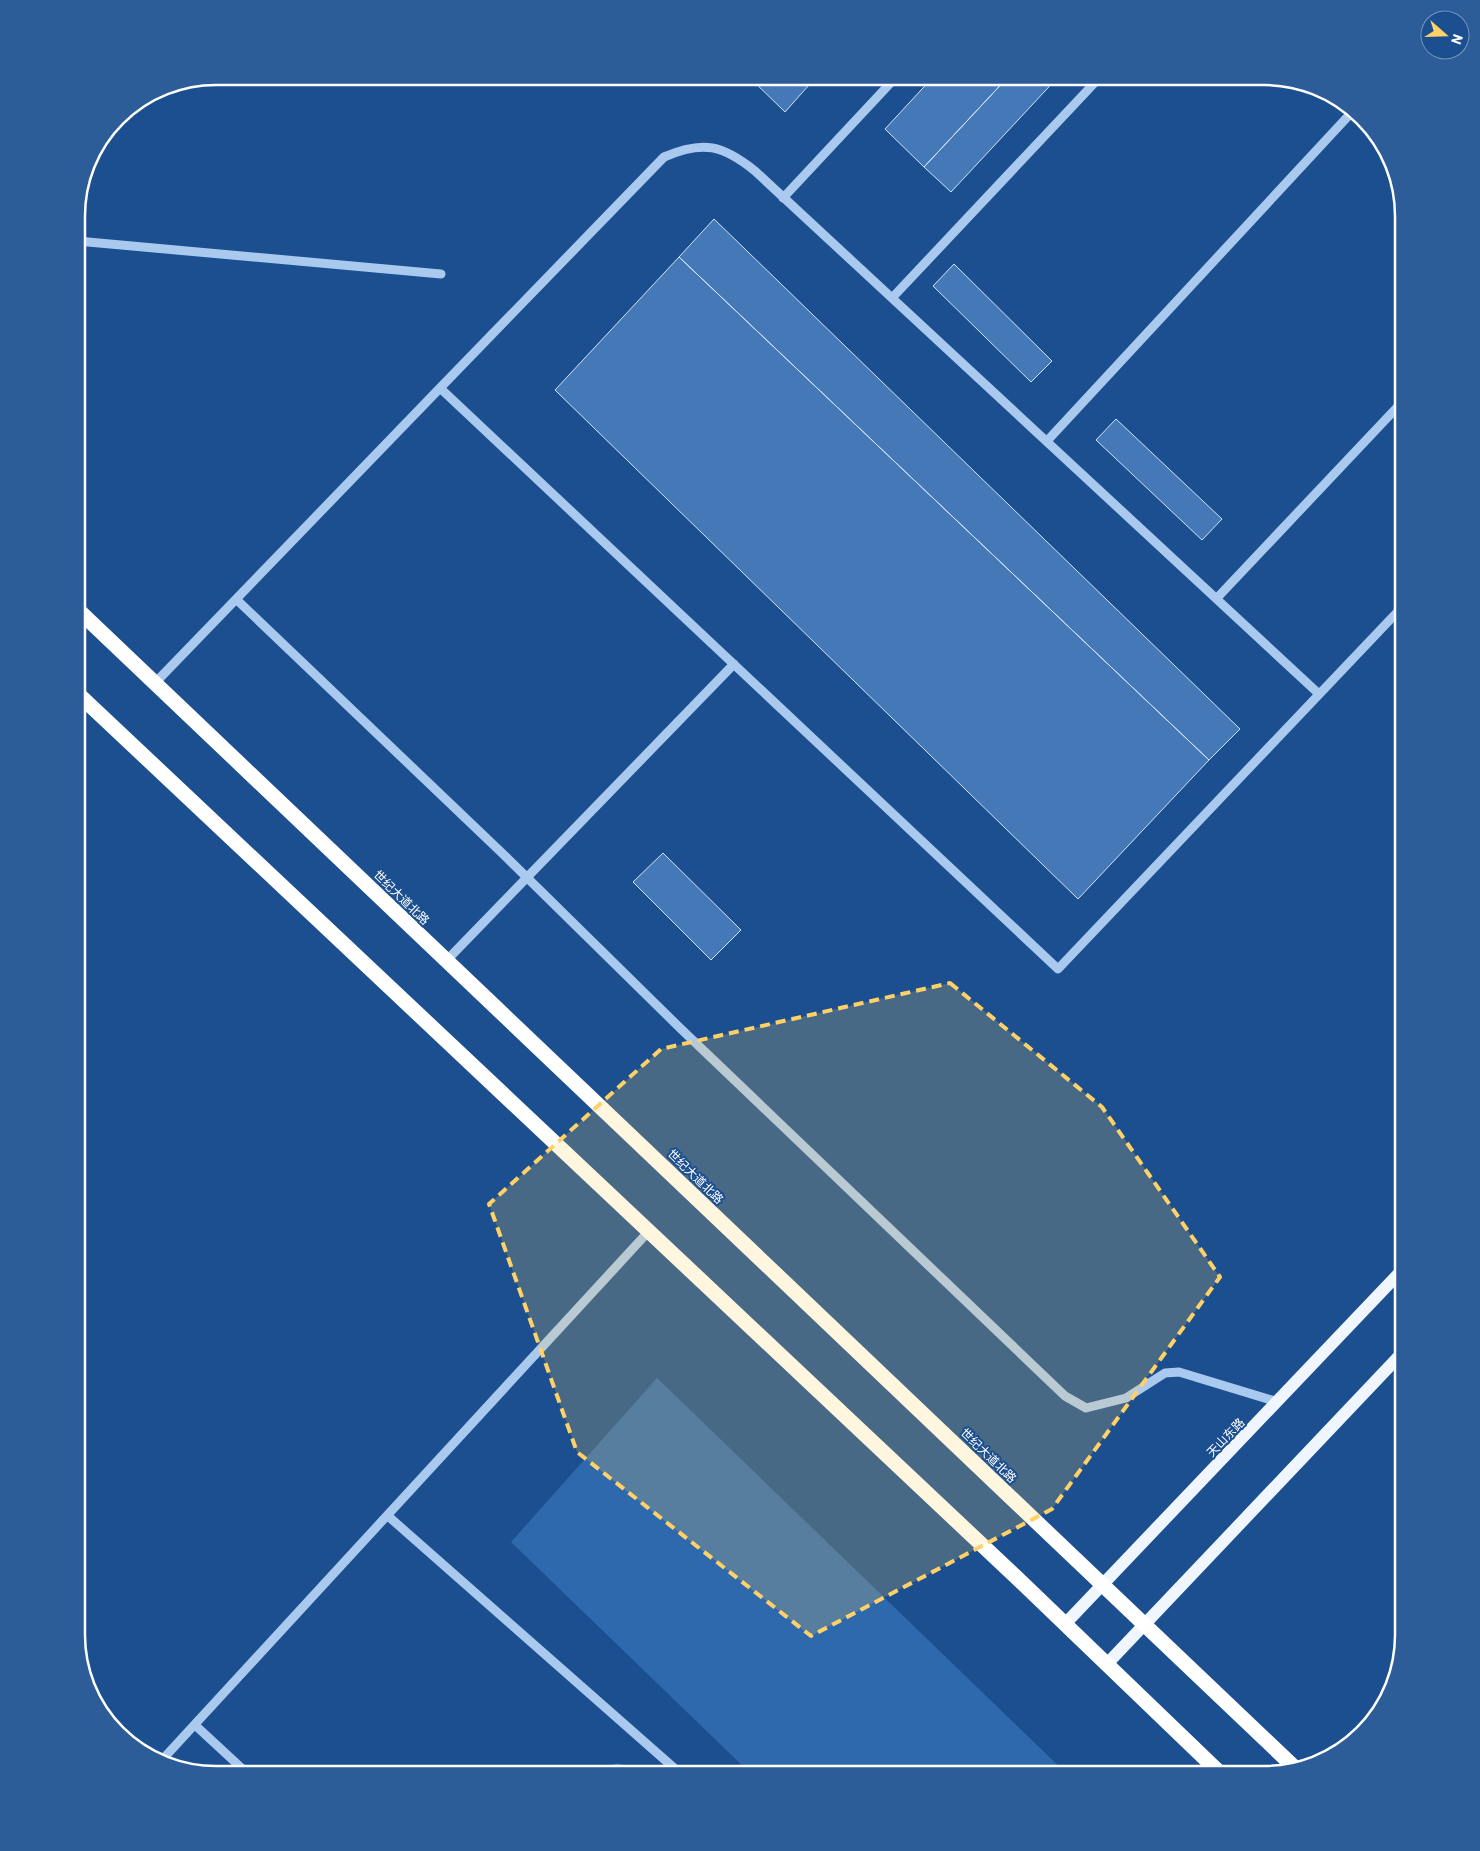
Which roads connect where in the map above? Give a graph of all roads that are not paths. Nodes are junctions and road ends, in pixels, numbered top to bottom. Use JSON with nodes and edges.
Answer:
{"nodes":[{"id":1,"x":890,"y":85,"type":"edge"},
{"id":2,"x":1093,"y":85,"type":"edge"},
{"id":3,"x":1348,"y":116,"type":"edge"},
{"id":4,"x":783,"y":198,"type":"junction"},
{"id":5,"x":85,"y":242,"type":"edge"},
{"id":6,"x":441,"y":274,"type":"dead end"},
{"id":7,"x":892,"y":298,"type":"junction"},
{"id":8,"x":440,"y":388,"type":"junction"},
{"id":9,"x":1395,"y":410,"type":"edge"},
{"id":10,"x":1047,"y":441,"type":"junction"},
{"id":11,"x":1217,"y":598,"type":"junction"},
{"id":12,"x":236,"y":599,"type":"junction"},
{"id":13,"x":1395,"y":614,"type":"edge"},
{"id":14,"x":85,"y":617,"type":"edge"},
{"id":15,"x":734,"y":664,"type":"junction"},
{"id":16,"x":155,"y":683,"type":"junction"},
{"id":17,"x":1319,"y":694,"type":"junction"},
{"id":18,"x":85,"y":700,"type":"edge"},
{"id":19,"x":526,"y":878,"type":"junction"},
{"id":20,"x":447,"y":960,"type":"junction"},
{"id":21,"x":649,"y":1231,"type":"junction"},
{"id":22,"x":1395,"y":1278,"type":"edge"},
{"id":23,"x":1395,"y":1360,"type":"edge"},
{"id":24,"x":1278,"y":1402,"type":"junction"},
{"id":25,"x":388,"y":1516,"type":"junction"},
{"id":26,"x":1103,"y":1584,"type":"junction"},
{"id":27,"x":1064,"y":1624,"type":"junction"},
{"id":28,"x":1143,"y":1624,"type":"junction"},
{"id":29,"x":1106,"y":1664,"type":"junction"},
{"id":30,"x":195,"y":1724,"type":"junction"},
{"id":31,"x":166,"y":1756,"type":"edge"},
{"id":32,"x":1290,"y":1763,"type":"edge"},
{"id":33,"x":239,"y":1766,"type":"edge"},
{"id":34,"x":672,"y":1766,"type":"edge"},
{"id":35,"x":1213,"y":1766,"type":"edge"}],
"edges":[{"from":1,"to":4,"type":"street"},
{"from":2,"to":7,"type":"street"},
{"from":3,"to":10,"type":"street"},
{"from":4,"to":7,"type":"street"},
{"from":4,"to":8,"type":"street"},
{"from":5,"to":6,"type":"street"},
{"from":7,"to":10,"type":"street"},
{"from":8,"to":12,"type":"street"},
{"from":8,"to":15,"type":"street"},
{"from":9,"to":11,"type":"street"},
{"from":10,"to":11,"type":"street"},
{"from":11,"to":17,"type":"street"},
{"from":12,"to":16,"type":"street"},
{"from":12,"to":19,"type":"street"},
{"from":13,"to":17,"type":"street"},
{"from":14,"to":16,"type":"highway","name":"世纪大道北路"},
{"from":15,"to":17,"type":"street"},
{"from":15,"to":19,"type":"street"},
{"from":16,"to":20,"type":"highway","name":"世纪大道北路"},
{"from":18,"to":21,"type":"highway"},
{"from":19,"to":20,"type":"street"},
{"from":19,"to":24,"type":"street"},
{"from":20,"to":26,"type":"highway","name":"世纪大道北路"},
{"from":21,"to":25,"type":"street"},
{"from":21,"to":27,"type":"highway"},
{"from":22,"to":24,"type":"main road","name":"天山东路"},
{"from":23,"to":28,"type":"main road"},
{"from":24,"to":26,"type":"main road","name":"天山东路"},
{"from":25,"to":30,"type":"street"},
{"from":25,"to":34,"type":"street"},
{"from":26,"to":27,"type":"main road","name":"天山东路"},
{"from":26,"to":28,"type":"highway","name":"世纪大道北路"},
{"from":27,"to":29,"type":"highway"},
{"from":28,"to":29,"type":"main road"},
{"from":28,"to":32,"type":"highway","name":"世纪大道北路"},
{"from":29,"to":35,"type":"highway"},
{"from":30,"to":31,"type":"street"},
{"from":30,"to":33,"type":"street"}]}
